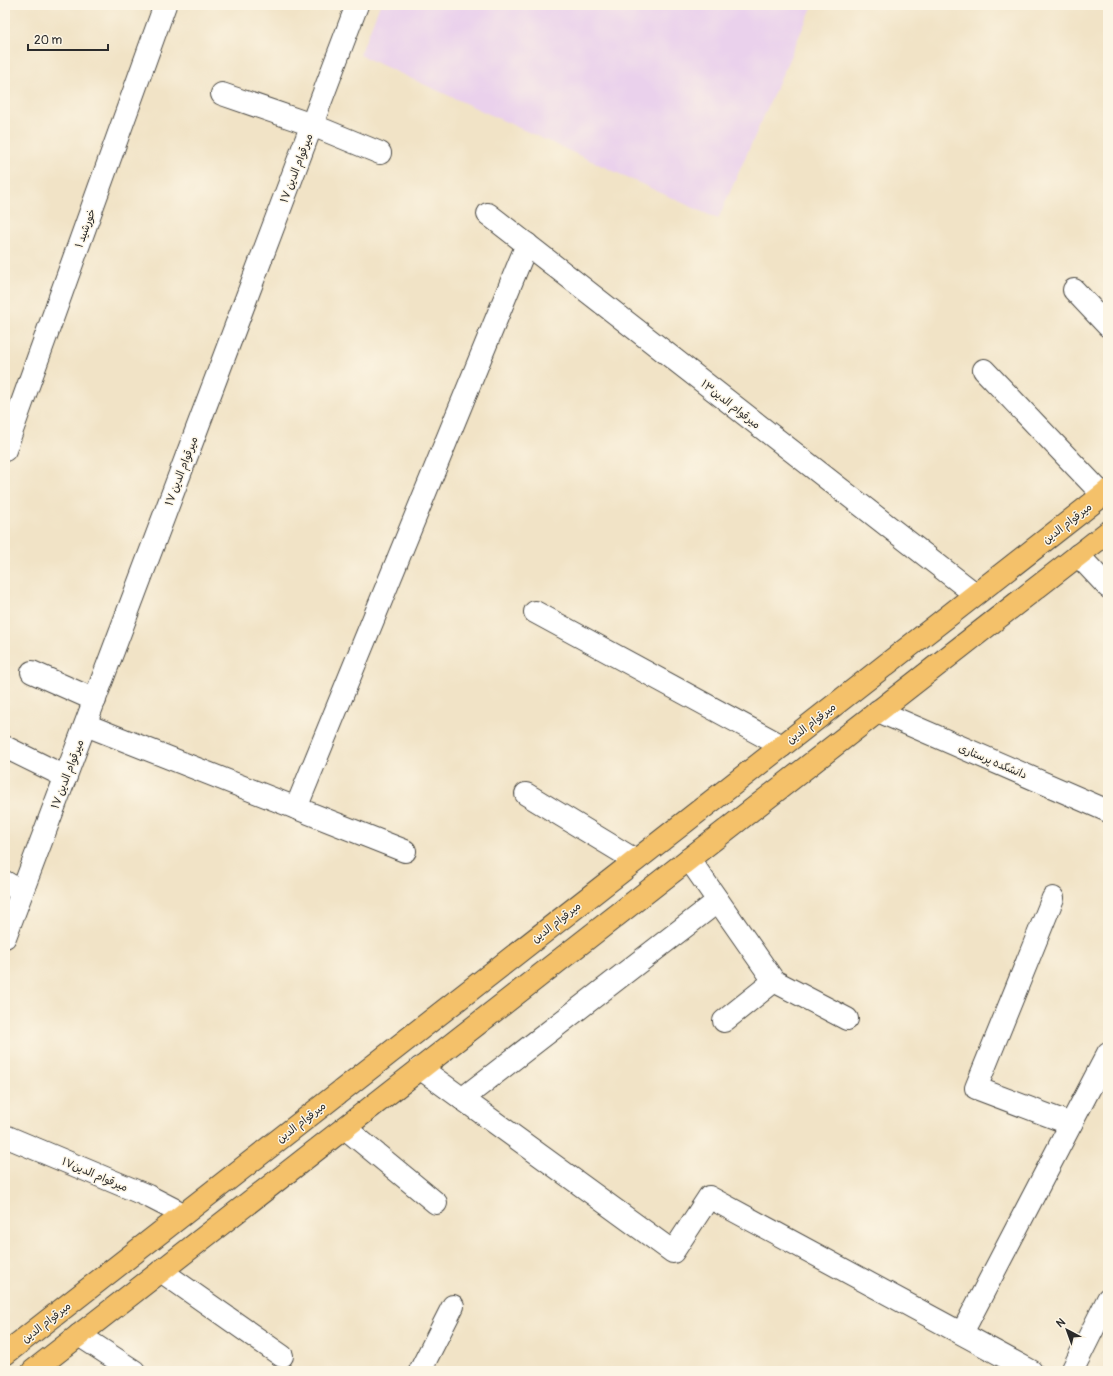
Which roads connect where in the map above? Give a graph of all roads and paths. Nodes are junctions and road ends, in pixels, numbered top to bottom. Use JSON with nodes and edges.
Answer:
{"nodes":[{"id":1,"x":165,"y":5,"type":"edge"},
{"id":2,"x":357,"y":5,"type":"edge"},
{"id":3,"x":222,"y":94,"type":"dead end"},
{"id":4,"x":312,"y":125,"type":"junction"},
{"id":5,"x":380,"y":153,"type":"dead end"},
{"id":6,"x":488,"y":214,"type":"dead end"},
{"id":7,"x":526,"y":244,"type":"junction"},
{"id":8,"x":1074,"y":290,"type":"dead end"},
{"id":9,"x":1108,"y":326,"type":"edge"},
{"id":10,"x":984,"y":370,"type":"dead end"},
{"id":11,"x":9,"y":427,"type":"edge"},
{"id":12,"x":5,"y":450,"type":"edge"},
{"id":13,"x":1105,"y":493,"type":"edge"},
{"id":14,"x":1108,"y":532,"type":"edge"},
{"id":15,"x":1078,"y":555,"type":"junction"},
{"id":16,"x":1108,"y":587,"type":"edge"},
{"id":17,"x":975,"y":594,"type":"junction"},
{"id":18,"x":535,"y":612,"type":"dead end"},
{"id":19,"x":32,"y":672,"type":"dead end"},
{"id":20,"x":95,"y":700,"type":"junction"},
{"id":21,"x":878,"y":712,"type":"junction"},
{"id":22,"x":86,"y":725,"type":"junction"},
{"id":23,"x":782,"y":746,"type":"junction"},
{"id":24,"x":5,"y":748,"type":"edge"},
{"id":25,"x":66,"y":777,"type":"junction"},
{"id":26,"x":526,"y":794,"type":"dead end"},
{"id":27,"x":296,"y":808,"type":"junction"},
{"id":28,"x":1108,"y":811,"type":"edge"},
{"id":29,"x":405,"y":851,"type":"dead end"},
{"id":30,"x":689,"y":859,"type":"junction"},
{"id":31,"x":635,"y":860,"type":"junction"},
{"id":32,"x":14,"y":887,"type":"edge"},
{"id":33,"x":1053,"y":898,"type":"dead end"},
{"id":34,"x":718,"y":901,"type":"junction"},
{"id":35,"x":5,"y":937,"type":"edge"},
{"id":36,"x":774,"y":981,"type":"junction"},
{"id":37,"x":443,"y":1011,"type":"junction"},
{"id":38,"x":848,"y":1019,"type":"dead end"},
{"id":39,"x":724,"y":1021,"type":"dead end"},
{"id":40,"x":462,"y":1036,"type":"junction"},
{"id":41,"x":1108,"y":1053,"type":"edge"},
{"id":42,"x":383,"y":1058,"type":"junction"},
{"id":43,"x":420,"y":1068,"type":"junction"},
{"id":44,"x":400,"y":1084,"type":"junction"},
{"id":45,"x":462,"y":1099,"type":"junction"},
{"id":46,"x":1071,"y":1124,"type":"junction"},
{"id":47,"x":345,"y":1128,"type":"junction"},
{"id":48,"x":5,"y":1136,"type":"edge"},
{"id":49,"x":436,"y":1204,"type":"dead end"},
{"id":50,"x":183,"y":1214,"type":"junction"},
{"id":51,"x":161,"y":1271,"type":"junction"},
{"id":52,"x":1108,"y":1299,"type":"edge"},
{"id":53,"x":453,"y":1306,"type":"dead end"},
{"id":54,"x":962,"y":1333,"type":"junction"},
{"id":55,"x":78,"y":1335,"type":"junction"},
{"id":56,"x":5,"y":1354,"type":"edge"},
{"id":57,"x":282,"y":1356,"type":"dead end"},
{"id":58,"x":33,"y":1371,"type":"edge"},
{"id":59,"x":134,"y":1371,"type":"edge"},
{"id":60,"x":420,"y":1371,"type":"edge"},
{"id":61,"x":1031,"y":1371,"type":"edge"},
{"id":62,"x":1072,"y":1371,"type":"edge"}],
"edges":[{"from":1,"to":11,"type":"street","name":"خورشید ۱"},
{"from":2,"to":4,"type":"street","name":"میرقوام الدین ۱۷"},
{"from":3,"to":4,"type":"street"},
{"from":4,"to":5,"type":"street"},
{"from":4,"to":20,"type":"street","name":"میرقوام الدین ۱۷"},
{"from":6,"to":7,"type":"street","name":"میرقوام الدین۱۳"},
{"from":7,"to":17,"type":"street","name":"میرقوام الدین۱۳"},
{"from":7,"to":27,"type":"street"},
{"from":8,"to":9,"type":"street"},
{"from":10,"to":13,"type":"street"},
{"from":11,"to":12,"type":"street","name":"خورشید ۱"},
{"from":13,"to":17,"type":"main road","name":"میرقوام الدین"},
{"from":14,"to":15,"type":"main road"},
{"from":15,"to":16,"type":"street"},
{"from":15,"to":21,"type":"main road"},
{"from":17,"to":23,"type":"main road","name":"میرقوام الدین"},
{"from":18,"to":23,"type":"street"},
{"from":19,"to":20,"type":"street"},
{"from":20,"to":22,"type":"street","name":"میرقوام الدین ۱۷"},
{"from":21,"to":28,"type":"street","name":"دانشکده پرستاری"},
{"from":21,"to":30,"type":"main road"},
{"from":22,"to":25,"type":"street","name":"میرقوام الدین ۱۷"},
{"from":22,"to":27,"type":"street"},
{"from":23,"to":31,"type":"main road","name":"میرقوام الدین"},
{"from":24,"to":25,"type":"street"},
{"from":25,"to":32,"type":"street","name":"میرقوام الدین ۱۷"},
{"from":26,"to":31,"type":"street"},
{"from":27,"to":29,"type":"street"},
{"from":30,"to":34,"type":"street"},
{"from":30,"to":40,"type":"main road"},
{"from":31,"to":37,"type":"main road","name":"میرقوام الدین"},
{"from":32,"to":35,"type":"street","name":"میرقوام الدین ۱۷"},
{"from":33,"to":46,"type":"street"},
{"from":34,"to":36,"type":"street"},
{"from":34,"to":45,"type":"street"},
{"from":36,"to":38,"type":"street"},
{"from":36,"to":39,"type":"street"},
{"from":37,"to":40,"type":"main road"},
{"from":37,"to":42,"type":"main road","name":"میرقوام الدین"},
{"from":40,"to":43,"type":"main road"},
{"from":41,"to":46,"type":"street"},
{"from":42,"to":44,"type":"main road"},
{"from":42,"to":50,"type":"main road","name":"میرقوام الدین"},
{"from":43,"to":44,"type":"main road"},
{"from":43,"to":45,"type":"street"},
{"from":44,"to":47,"type":"main road"},
{"from":45,"to":54,"type":"street"},
{"from":46,"to":54,"type":"street"},
{"from":47,"to":49,"type":"street"},
{"from":47,"to":51,"type":"main road"},
{"from":48,"to":50,"type":"street","name":"میرقوام الدین۱۷"},
{"from":50,"to":56,"type":"main road","name":"میرقوام الدین"},
{"from":51,"to":55,"type":"main road"},
{"from":51,"to":57,"type":"street"},
{"from":52,"to":62,"type":"street"},
{"from":53,"to":60,"type":"street"},
{"from":54,"to":61,"type":"street"},
{"from":55,"to":58,"type":"main road"},
{"from":55,"to":59,"type":"street"}]}
